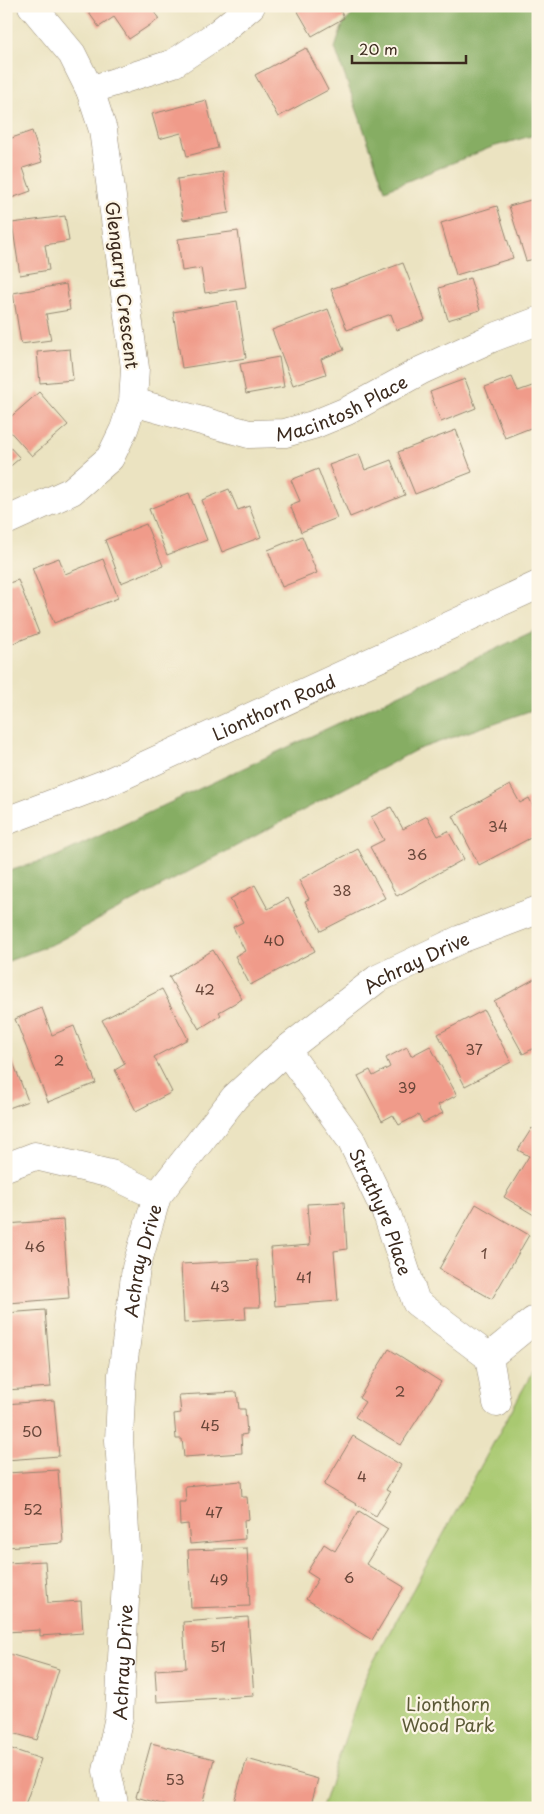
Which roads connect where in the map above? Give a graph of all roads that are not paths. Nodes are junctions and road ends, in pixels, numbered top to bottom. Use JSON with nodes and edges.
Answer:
{"nodes":[{"id":1,"x":32,"y":6,"type":"edge"},
{"id":2,"x":251,"y":6,"type":"edge"},
{"id":3,"x":90,"y":90,"type":"junction"},
{"id":4,"x":538,"y":321,"type":"edge"},
{"id":5,"x":133,"y":402,"type":"junction"},
{"id":6,"x":6,"y":521,"type":"edge"},
{"id":7,"x":538,"y":585,"type":"edge"},
{"id":8,"x":6,"y":822,"type":"edge"},
{"id":9,"x":538,"y":910,"type":"edge"},
{"id":10,"x":286,"y":1050,"type":"junction"},
{"id":11,"x":6,"y":1167,"type":"edge"},
{"id":12,"x":157,"y":1196,"type":"junction"},
{"id":13,"x":533,"y":1321,"type":"dead end"},
{"id":14,"x":489,"y":1358,"type":"junction"},
{"id":15,"x":497,"y":1404,"type":"dead end"},
{"id":16,"x":115,"y":1808,"type":"edge"}],
"edges":[{"from":1,"to":3,"type":"street","name":"Glengarry Crescent"},
{"from":2,"to":3,"type":"street"},
{"from":3,"to":5,"type":"street","name":"Glengarry Crescent"},
{"from":4,"to":5,"type":"street","name":"Macintosh Place"},
{"from":5,"to":6,"type":"street","name":"Glengarry Crescent"},
{"from":7,"to":8,"type":"street","name":"Lionthorn Road"},
{"from":9,"to":10,"type":"street","name":"Achray Drive"},
{"from":10,"to":12,"type":"street","name":"Achray Drive"},
{"from":10,"to":14,"type":"street","name":"Strathyre Place"},
{"from":11,"to":12,"type":"street"},
{"from":12,"to":16,"type":"street","name":"Achray Drive"},
{"from":13,"to":14,"type":"street"},
{"from":14,"to":15,"type":"street"}]}
